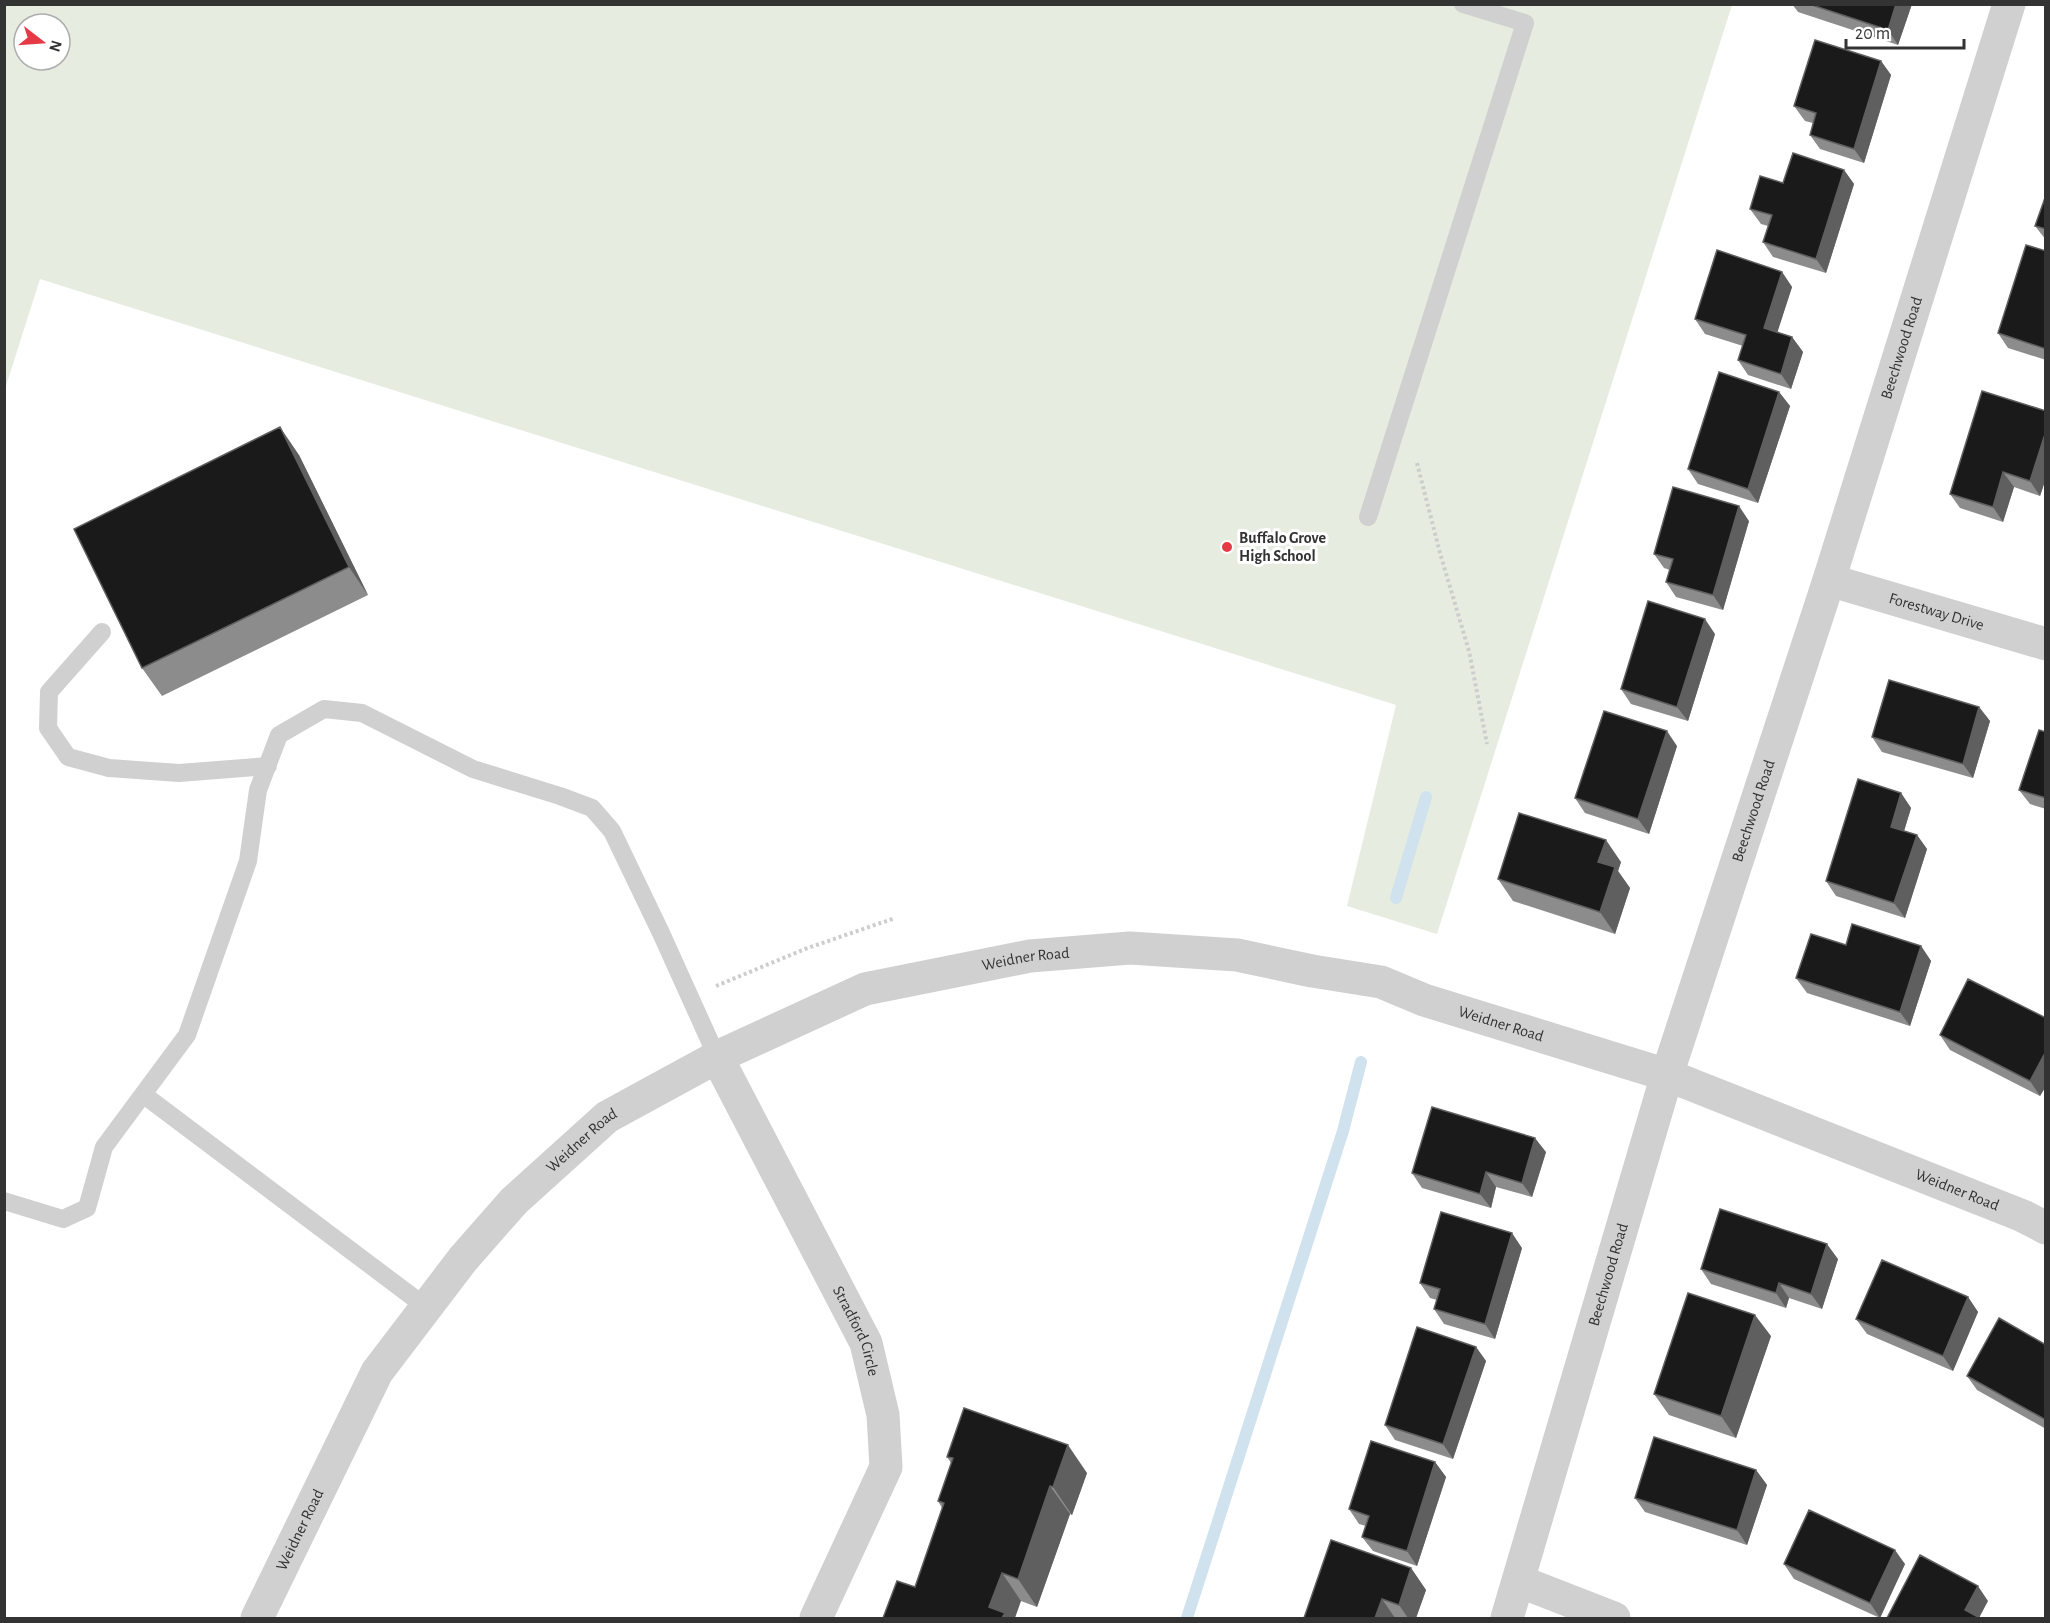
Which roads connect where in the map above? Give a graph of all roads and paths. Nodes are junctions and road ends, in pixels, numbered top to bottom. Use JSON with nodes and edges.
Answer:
{"nodes":[{"id":1,"x":1463,"y":4,"type":"edge"},
{"id":2,"x":2009,"y":4,"type":"edge"},
{"id":3,"x":1400,"y":417,"type":"junction"},
{"id":4,"x":1368,"y":518,"type":"dead end"},
{"id":5,"x":1830,"y":580,"type":"junction"},
{"id":6,"x":102,"y":632,"type":"dead end"},
{"id":7,"x":2046,"y":644,"type":"edge"},
{"id":8,"x":1487,"y":744,"type":"dead end"},
{"id":9,"x":268,"y":766,"type":"junction"},
{"id":10,"x":895,"y":918,"type":"dead end"},
{"id":11,"x":690,"y":998,"type":"junction"},
{"id":12,"x":717,"y":1057,"type":"junction"},
{"id":13,"x":1667,"y":1075,"type":"junction"},
{"id":14,"x":144,"y":1095,"type":"junction"},
{"id":15,"x":4,"y":1201,"type":"edge"},
{"id":16,"x":2046,"y":1228,"type":"edge"},
{"id":17,"x":426,"y":1306,"type":"junction"},
{"id":18,"x":1519,"y":1581,"type":"junction"},
{"id":19,"x":257,"y":1618,"type":"edge"},
{"id":20,"x":816,"y":1618,"type":"edge"},
{"id":21,"x":1507,"y":1618,"type":"edge"},
{"id":22,"x":1614,"y":1618,"type":"edge"}],
"edges":[{"from":1,"to":3,"type":"lane"},
{"from":2,"to":5,"type":"street","name":"Beechwood Road"},
{"from":3,"to":4,"type":"lane"},
{"from":3,"to":8,"type":"path"},
{"from":5,"to":7,"type":"street","name":"Forestway Drive"},
{"from":5,"to":13,"type":"street","name":"Beechwood Road"},
{"from":6,"to":9,"type":"lane"},
{"from":9,"to":11,"type":"lane"},
{"from":9,"to":14,"type":"lane"},
{"from":10,"to":11,"type":"path"},
{"from":11,"to":12,"type":"lane"},
{"from":12,"to":13,"type":"street","name":"Weidner Road"},
{"from":12,"to":17,"type":"street","name":"Weidner Road"},
{"from":12,"to":20,"type":"street","name":"Stradford Circle"},
{"from":13,"to":16,"type":"street","name":"Weidner Road"},
{"from":13,"to":18,"type":"street","name":"Beechwood Road"},
{"from":14,"to":15,"type":"lane"},
{"from":14,"to":17,"type":"lane"},
{"from":17,"to":19,"type":"street","name":"Weidner Road"},
{"from":18,"to":21,"type":"street","name":"Beechwood Road"},
{"from":18,"to":22,"type":"street"}]}
